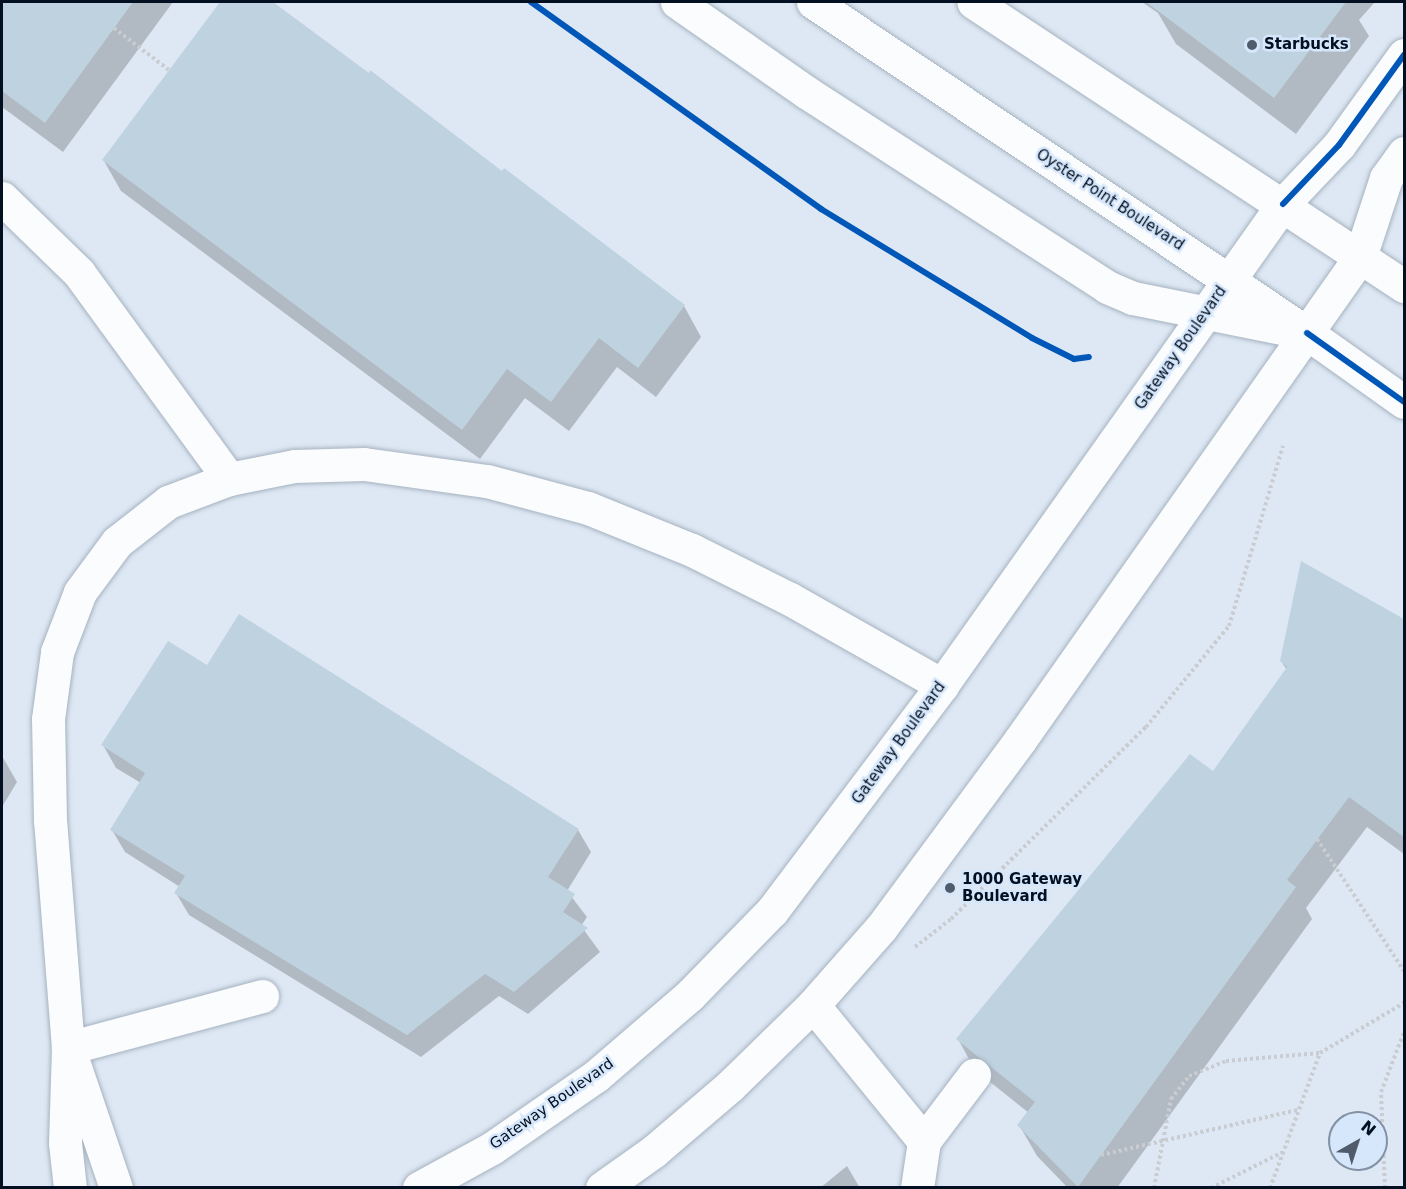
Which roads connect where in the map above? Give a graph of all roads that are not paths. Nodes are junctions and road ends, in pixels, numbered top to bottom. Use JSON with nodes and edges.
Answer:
{"nodes":[{"id":1,"x":677,"y":2,"type":"edge"},
{"id":2,"x":813,"y":2,"type":"edge"},
{"id":3,"x":973,"y":2,"type":"edge"},
{"id":4,"x":1404,"y":55,"type":"edge"},
{"id":5,"x":1404,"y":153,"type":"edge"},
{"id":6,"x":2,"y":198,"type":"edge"},
{"id":7,"x":1283,"y":204,"type":"junction"},
{"id":8,"x":1360,"y":257,"type":"junction"},
{"id":9,"x":1230,"y":279,"type":"junction"},
{"id":10,"x":1404,"y":286,"type":"edge"},
{"id":11,"x":1208,"y":310,"type":"junction"},
{"id":12,"x":1307,"y":333,"type":"junction"},
{"id":13,"x":1404,"y":402,"type":"edge"},
{"id":14,"x":229,"y":479,"type":"junction"},
{"id":15,"x":942,"y":685,"type":"junction"},
{"id":16,"x":262,"y":996,"type":"dead end"},
{"id":17,"x":813,"y":1005,"type":"junction"},
{"id":18,"x":68,"y":1048,"type":"junction"},
{"id":19,"x":974,"y":1076,"type":"dead end"},
{"id":20,"x":924,"y":1141,"type":"junction"},
{"id":21,"x":70,"y":1188,"type":"edge"},
{"id":22,"x":116,"y":1188,"type":"edge"},
{"id":23,"x":419,"y":1188,"type":"edge"},
{"id":24,"x":602,"y":1188,"type":"edge"},
{"id":25,"x":917,"y":1188,"type":"edge"}],
"edges":[{"from":1,"to":11,"type":"main road"},
{"from":2,"to":9,"type":"main road","name":"Oyster Point Boulevard"},
{"from":3,"to":7,"type":"main road"},
{"from":4,"to":7,"type":"main road","name":"Gateway Boulevard"},
{"from":5,"to":8,"type":"main road"},
{"from":6,"to":14,"type":"main road"},
{"from":7,"to":8,"type":"main road"},
{"from":7,"to":9,"type":"main road","name":"Gateway Boulevard"},
{"from":8,"to":10,"type":"main road"},
{"from":8,"to":12,"type":"main road"},
{"from":9,"to":11,"type":"main road","name":"Gateway Boulevard"},
{"from":9,"to":12,"type":"main road","name":"Oyster Point Boulevard"},
{"from":11,"to":12,"type":"main road"},
{"from":11,"to":15,"type":"main road","name":"Gateway Boulevard"},
{"from":12,"to":13,"type":"main road","name":"Oyster Point Boulevard"},
{"from":12,"to":17,"type":"main road"},
{"from":14,"to":15,"type":"main road"},
{"from":14,"to":18,"type":"main road"},
{"from":15,"to":23,"type":"main road","name":"Gateway Boulevard"},
{"from":16,"to":18,"type":"main road"},
{"from":17,"to":20,"type":"main road"},
{"from":17,"to":24,"type":"main road"},
{"from":18,"to":21,"type":"main road"},
{"from":18,"to":22,"type":"main road"},
{"from":19,"to":20,"type":"main road"},
{"from":20,"to":25,"type":"main road"}]}
